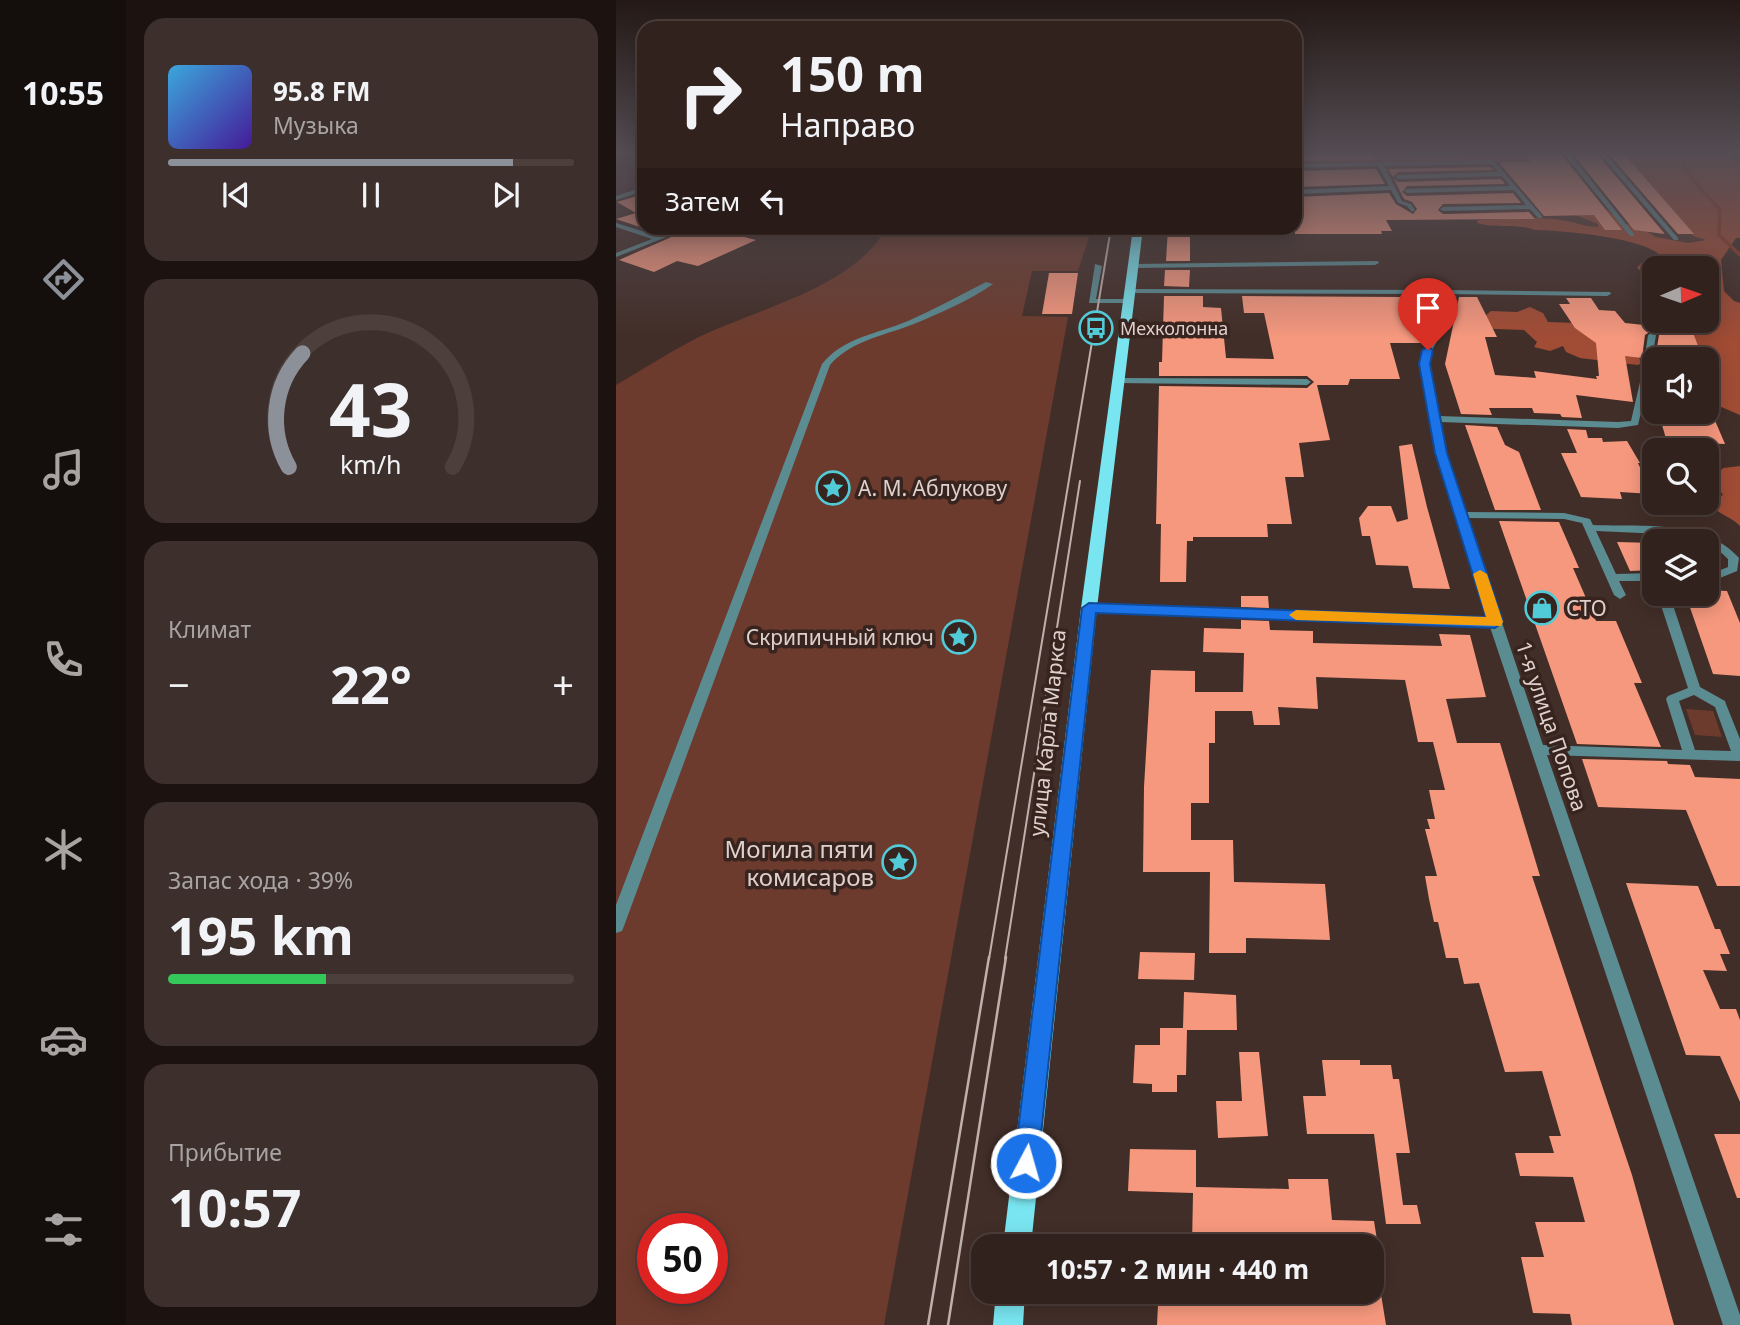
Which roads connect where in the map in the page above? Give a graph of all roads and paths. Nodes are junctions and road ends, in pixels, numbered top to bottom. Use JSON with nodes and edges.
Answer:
{"nodes":[{"id":1,"x":1617,"y":216,"type":"edge"},
{"id":2,"x":1656,"y":216,"type":"edge"},
{"id":3,"x":616,"y":225,"type":"edge"},
{"id":4,"x":637,"y":232,"type":"edge"},
{"id":5,"x":648,"y":235,"type":"edge"},
{"id":6,"x":666,"y":235,"type":"edge"},
{"id":7,"x":1137,"y":235,"type":"edge"},
{"id":8,"x":1632,"y":235,"type":"dead end"},
{"id":9,"x":657,"y":238,"type":"junction"},
{"id":10,"x":1676,"y":239,"type":"dead end"},
{"id":11,"x":616,"y":254,"type":"edge"},
{"id":12,"x":1375,"y":263,"type":"dead end"},
{"id":13,"x":1098,"y":266,"type":"dead end"},
{"id":14,"x":1134,"y":266,"type":"junction"},
{"id":15,"x":989,"y":284,"type":"dead end"},
{"id":16,"x":1441,"y":292,"type":"junction"},
{"id":17,"x":1606,"y":294,"type":"dead end"},
{"id":18,"x":1131,"y":296,"type":"junction"},
{"id":19,"x":1652,"y":335,"type":"dead end"},
{"id":20,"x":1119,"y":381,"type":"junction"},
{"id":21,"x":1307,"y":382,"type":"dead end"},
{"id":22,"x":1434,"y":419,"type":"junction"},
{"id":23,"x":1461,"y":515,"type":"junction"},
{"id":24,"x":1589,"y":528,"type":"junction"},
{"id":25,"x":1642,"y":530,"type":"edge"},
{"id":26,"x":1719,"y":545,"type":"edge"},
{"id":27,"x":1719,"y":574,"type":"edge"},
{"id":28,"x":1612,"y":578,"type":"junction"},
{"id":29,"x":1642,"y":578,"type":"edge"},
{"id":30,"x":1620,"y":595,"type":"dead end"},
{"id":31,"x":1667,"y":606,"type":"edge"},
{"id":32,"x":1089,"y":608,"type":"junction"},
{"id":33,"x":1495,"y":622,"type":"junction"},
{"id":34,"x":1695,"y":690,"type":"junction"},
{"id":35,"x":1538,"y":750,"type":"junction"},
{"id":36,"x":1690,"y":755,"type":"junction"},
{"id":37,"x":616,"y":926,"type":"edge"},
{"id":38,"x":1018,"y":1234,"type":"edge"},
{"id":39,"x":1010,"y":1304,"type":"edge"},
{"id":40,"x":1008,"y":1325,"type":"edge"},
{"id":41,"x":1733,"y":1325,"type":"edge"}],
"edges":[{"from":1,"to":8,"type":"street"},
{"from":2,"to":10,"type":"street"},
{"from":3,"to":4,"type":"street"},
{"from":5,"to":9,"type":"street"},
{"from":6,"to":9,"type":"street"},
{"from":7,"to":14,"type":"main road","name":"улица Карла Маркса"},
{"from":9,"to":11,"type":"street"},
{"from":12,"to":14,"type":"street"},
{"from":13,"to":18,"type":"lane"},
{"from":14,"to":18,"type":"main road","name":"улица Карла Маркса"},
{"from":15,"to":37,"type":"street"},
{"from":16,"to":17,"type":"street"},
{"from":16,"to":18,"type":"street"},
{"from":16,"to":22,"type":"street","name":"1-я улица Попова"},
{"from":18,"to":20,"type":"main road","name":"улица Карла Маркса"},
{"from":19,"to":22,"type":"street"},
{"from":20,"to":21,"type":"street"},
{"from":20,"to":32,"type":"main road","name":"улица Карла Маркса"},
{"from":22,"to":23,"type":"street","name":"1-я улица Попова"},
{"from":23,"to":24,"type":"street"},
{"from":23,"to":33,"type":"street","name":"1-я улица Попова"},
{"from":24,"to":25,"type":"street"},
{"from":24,"to":28,"type":"street"},
{"from":26,"to":27,"type":"street"},
{"from":28,"to":29,"type":"street"},
{"from":28,"to":30,"type":"street"},
{"from":31,"to":34,"type":"street"},
{"from":32,"to":33,"type":"street"},
{"from":32,"to":38,"type":"main road","name":"улица Карла Маркса"},
{"from":33,"to":35,"type":"street","name":"1-я улица Попова"},
{"from":34,"to":36,"type":"street"},
{"from":34,"to":36,"type":"street"},
{"from":35,"to":36,"type":"street"},
{"from":35,"to":41,"type":"street","name":"1-я улица Попова"},
{"from":39,"to":40,"type":"main road"}]}
